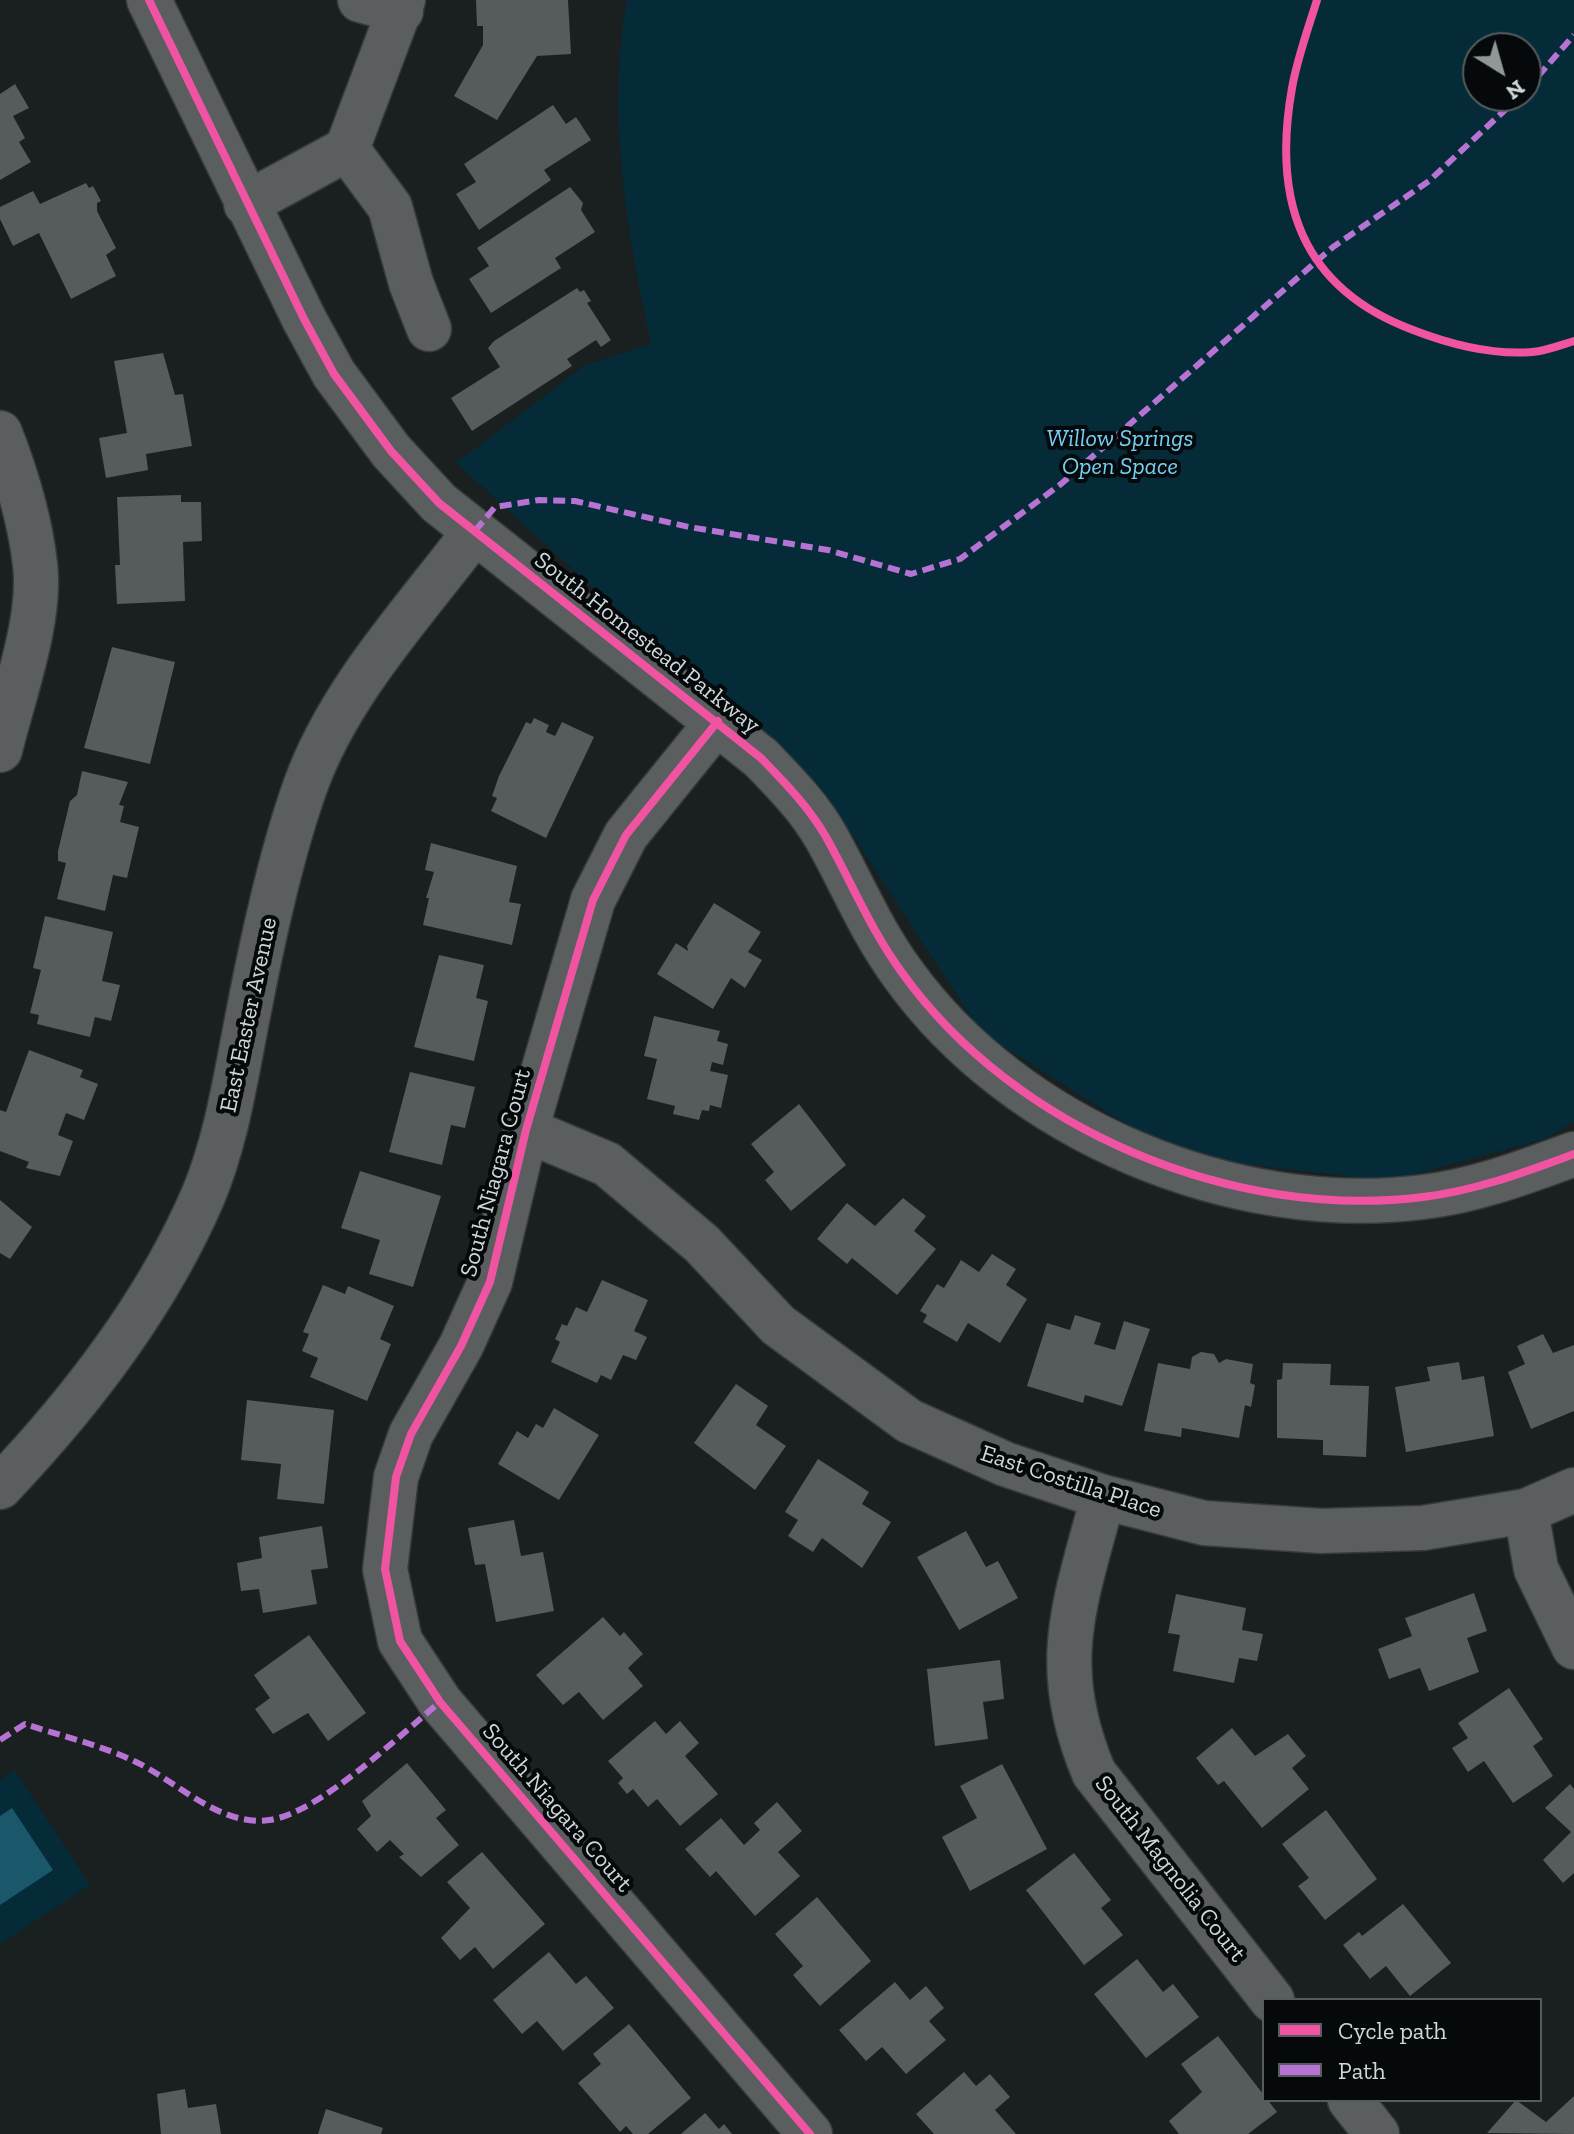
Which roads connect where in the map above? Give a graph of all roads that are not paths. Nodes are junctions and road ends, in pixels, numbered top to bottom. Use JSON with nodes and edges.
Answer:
{"nodes":[{"id":1,"x":149,"y":0,"type":"edge"},
{"id":2,"x":388,"y":4,"type":"edge"},
{"id":3,"x":347,"y":149,"type":"junction"},
{"id":4,"x":246,"y":204,"type":"junction"},
{"id":5,"x":429,"y":329,"type":"dead end"},
{"id":6,"x":0,"y":433,"type":"edge"},
{"id":7,"x":475,"y":531,"type":"junction"},
{"id":8,"x":718,"y":721,"type":"junction"},
{"id":9,"x":0,"y":750,"type":"edge"},
{"id":10,"x":526,"y":1130,"type":"junction"},
{"id":11,"x":1574,"y":1154,"type":"edge"},
{"id":12,"x":0,"y":1487,"type":"edge"},
{"id":13,"x":1574,"y":1490,"type":"edge"},
{"id":14,"x":1103,"y":1497,"type":"junction"},
{"id":15,"x":1526,"y":1511,"type":"junction"},
{"id":16,"x":1574,"y":1647,"type":"edge"},
{"id":17,"x":1270,"y":1998,"type":"edge"},
{"id":18,"x":1352,"y":2102,"type":"edge"},
{"id":19,"x":810,"y":2134,"type":"edge"},
{"id":20,"x":1377,"y":2134,"type":"edge"}],
"edges":[{"from":1,"to":4,"type":"street","name":"South Homestead Parkway"},
{"from":2,"to":3,"type":"street"},
{"from":3,"to":4,"type":"street"},
{"from":3,"to":5,"type":"street"},
{"from":4,"to":7,"type":"street","name":"South Homestead Parkway"},
{"from":6,"to":9,"type":"street"},
{"from":7,"to":8,"type":"street","name":"South Homestead Parkway"},
{"from":7,"to":12,"type":"street","name":"East Easter Avenue"},
{"from":8,"to":10,"type":"street","name":"South Niagara Court"},
{"from":8,"to":11,"type":"street","name":"South Homestead Parkway"},
{"from":10,"to":14,"type":"street","name":"East Costilla Place"},
{"from":10,"to":19,"type":"street","name":"South Niagara Court"},
{"from":13,"to":15,"type":"street","name":"East Costilla Place"},
{"from":14,"to":15,"type":"street","name":"East Costilla Place"},
{"from":14,"to":17,"type":"street","name":"South Magnolia Court"},
{"from":15,"to":16,"type":"street"},
{"from":18,"to":20,"type":"street"}]}
